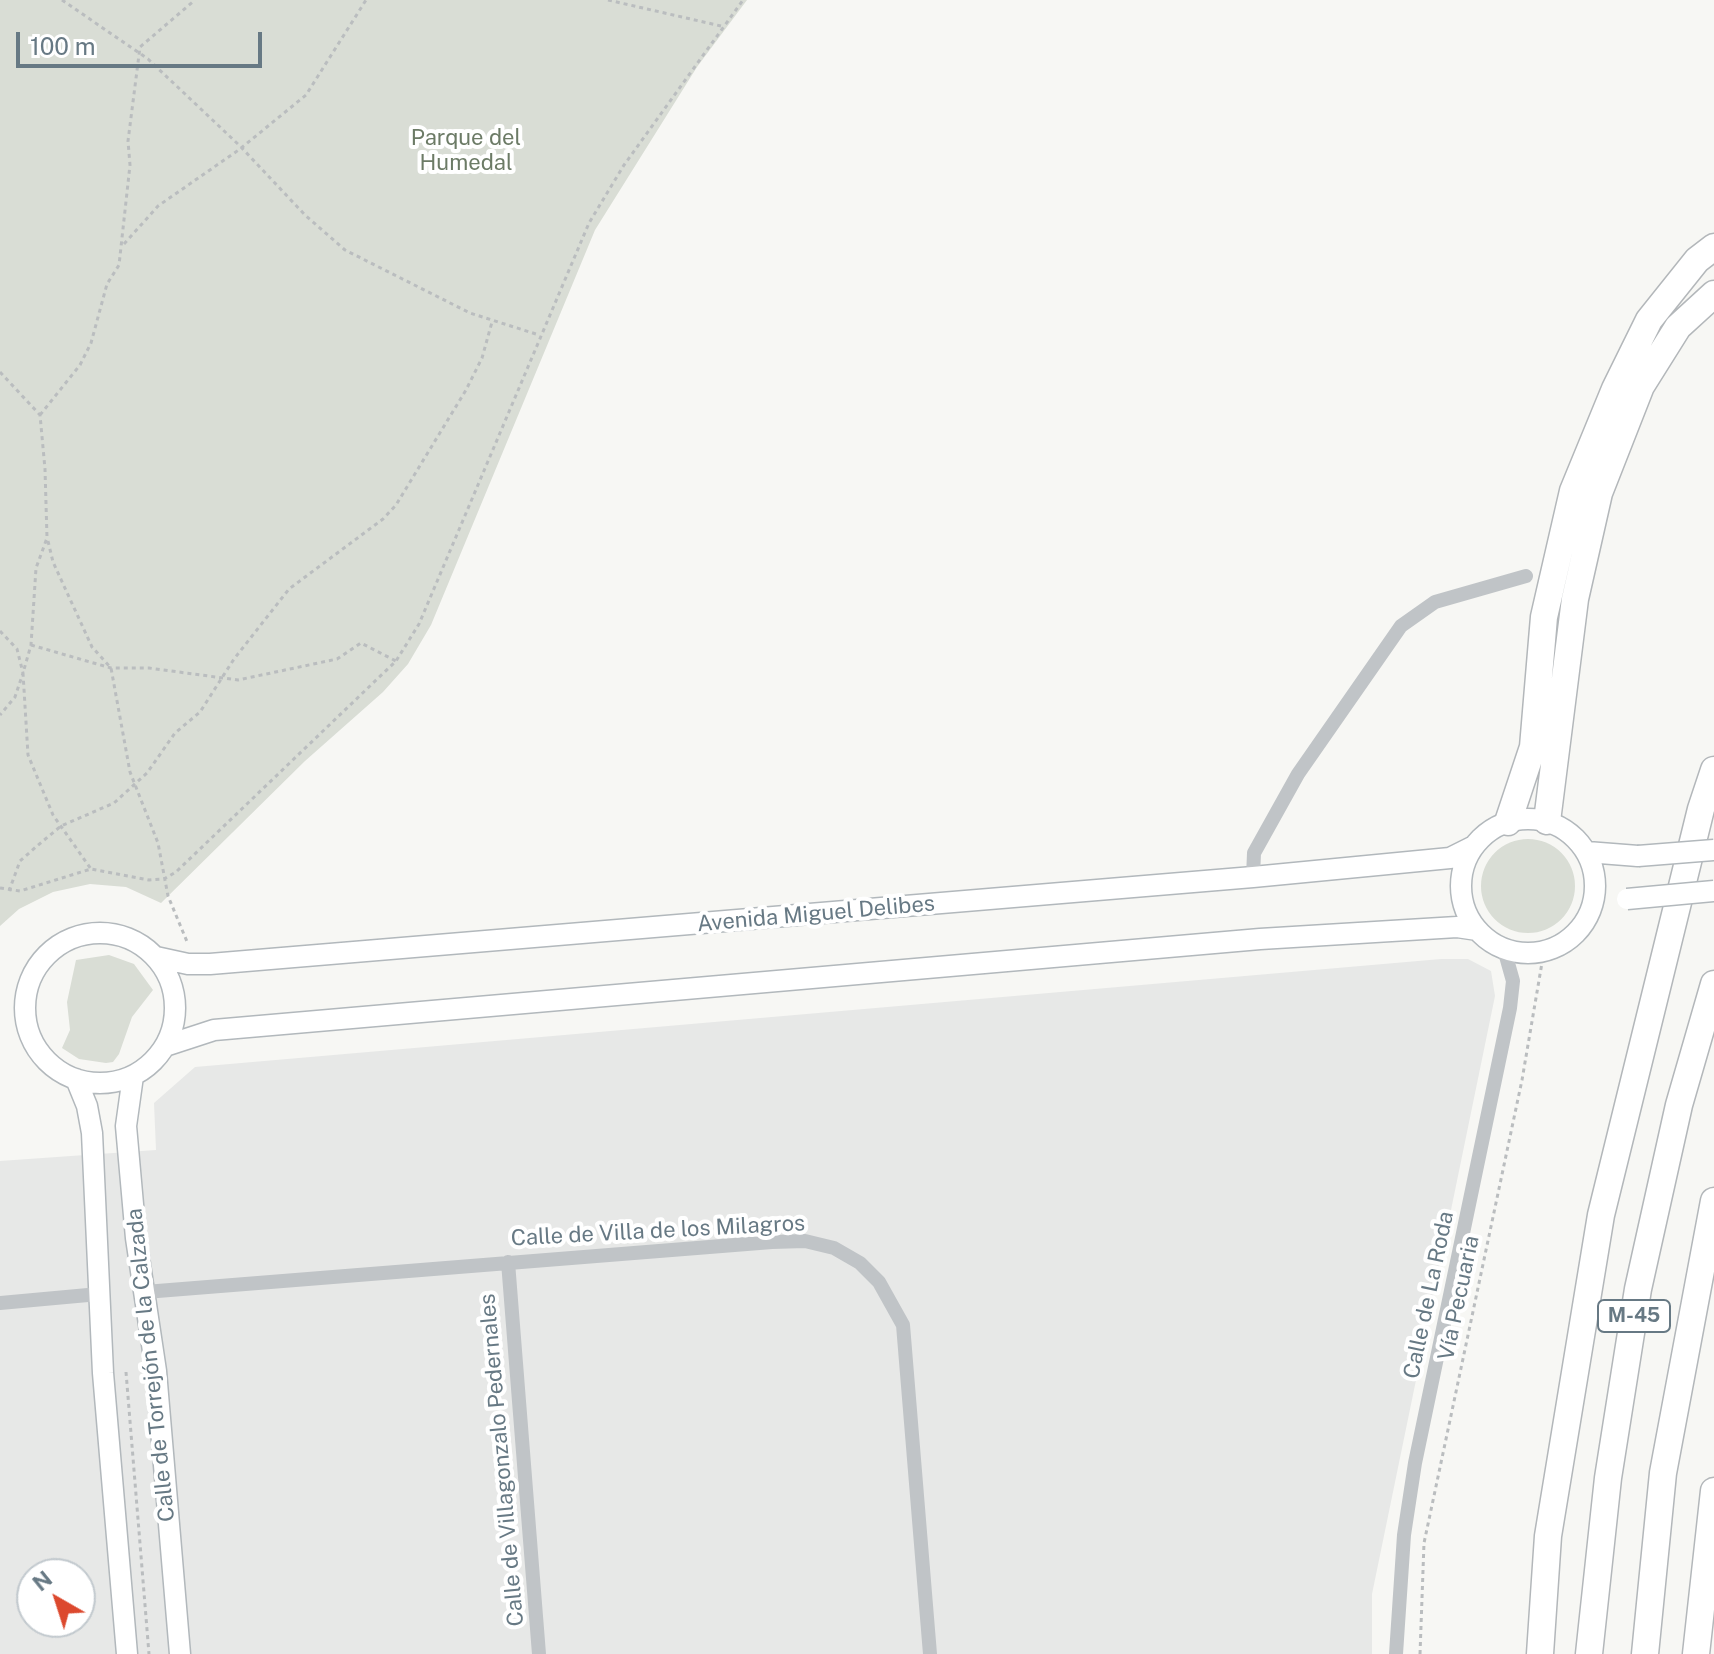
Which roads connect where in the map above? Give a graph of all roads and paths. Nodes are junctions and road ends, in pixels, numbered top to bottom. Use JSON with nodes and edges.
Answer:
{"nodes":[{"id":1,"x":62,"y":0,"type":"edge"},
{"id":2,"x":195,"y":0,"type":"edge"},
{"id":3,"x":366,"y":0,"type":"edge"},
{"id":4,"x":608,"y":0,"type":"edge"},
{"id":5,"x":743,"y":0,"type":"edge"},
{"id":6,"x":723,"y":26,"type":"junction"},
{"id":7,"x":139,"y":52,"type":"junction"},
{"id":8,"x":240,"y":146,"type":"junction"},
{"id":9,"x":124,"y":244,"type":"junction"},
{"id":10,"x":1714,"y":247,"type":"edge"},
{"id":11,"x":1714,"y":294,"type":"edge"},
{"id":12,"x":492,"y":322,"type":"junction"},
{"id":13,"x":539,"y":335,"type":"junction"},
{"id":14,"x":0,"y":372,"type":"edge"},
{"id":15,"x":40,"y":415,"type":"junction"},
{"id":16,"x":47,"y":538,"type":"junction"},
{"id":17,"x":1526,"y":576,"type":"dead end"},
{"id":18,"x":0,"y":631,"type":"edge"},
{"id":19,"x":31,"y":645,"type":"junction"},
{"id":20,"x":396,"y":661,"type":"junction"},
{"id":21,"x":111,"y":668,"type":"junction"},
{"id":22,"x":23,"y":673,"type":"junction"},
{"id":23,"x":223,"y":678,"type":"junction"},
{"id":24,"x":0,"y":715,"type":"edge"},
{"id":25,"x":1714,"y":770,"type":"edge"},
{"id":26,"x":135,"y":785,"type":"junction"},
{"id":27,"x":1714,"y":815,"type":"edge"},
{"id":28,"x":1547,"y":821,"type":"junction"},
{"id":29,"x":1508,"y":822,"type":"junction"},
{"id":30,"x":61,"y":826,"type":"junction"},
{"id":31,"x":1474,"y":846,"type":"junction"},
{"id":32,"x":1714,"y":850,"type":"edge"},
{"id":33,"x":1587,"y":852,"type":"junction"},
{"id":34,"x":91,"y":869,"type":"junction"},
{"id":35,"x":1253,"y":877,"type":"junction"},
{"id":36,"x":164,"y":879,"type":"junction"},
{"id":37,"x":0,"y":888,"type":"edge"},
{"id":38,"x":9,"y":891,"type":"junction"},
{"id":39,"x":1714,"y":891,"type":"edge"},
{"id":40,"x":1590,"y":913,"type":"junction"},
{"id":41,"x":1477,"y":930,"type":"junction"},
{"id":42,"x":188,"y":944,"type":"dead end"},
{"id":43,"x":1504,"y":949,"type":"junction"},
{"id":44,"x":1544,"y":951,"type":"junction"},
{"id":45,"x":156,"y":957,"type":"junction"},
{"id":46,"x":1662,"y":961,"type":"junction"},
{"id":47,"x":1714,"y":984,"type":"edge"},
{"id":48,"x":165,"y":1046,"type":"junction"},
{"id":49,"x":133,"y":1076,"type":"junction"},
{"id":50,"x":76,"y":1079,"type":"junction"},
{"id":51,"x":1714,"y":1201,"type":"edge"},
{"id":52,"x":508,"y":1262,"type":"junction"},
{"id":53,"x":145,"y":1292,"type":"junction"},
{"id":54,"x":99,"y":1294,"type":"junction"},
{"id":55,"x":0,"y":1303,"type":"edge"},
{"id":56,"x":126,"y":1372,"type":"dead end"},
{"id":57,"x":1714,"y":1491,"type":"edge"},
{"id":58,"x":1548,"y":1536,"type":"junction"},
{"id":59,"x":1714,"y":1565,"type":"edge"},
{"id":60,"x":1702,"y":1591,"type":"junction"},
{"id":61,"x":127,"y":1654,"type":"edge"},
{"id":62,"x":149,"y":1654,"type":"edge"},
{"id":63,"x":180,"y":1654,"type":"edge"},
{"id":64,"x":539,"y":1654,"type":"edge"},
{"id":65,"x":930,"y":1654,"type":"edge"},
{"id":66,"x":1396,"y":1654,"type":"edge"},
{"id":67,"x":1420,"y":1654,"type":"edge"},
{"id":68,"x":1528,"y":1654,"type":"edge"},
{"id":69,"x":1540,"y":1654,"type":"edge"},
{"id":70,"x":1589,"y":1654,"type":"edge"},
{"id":71,"x":1645,"y":1654,"type":"edge"},
{"id":72,"x":1696,"y":1654,"type":"edge"}],
"edges":[{"from":1,"to":7,"type":"path"},
{"from":2,"to":7,"type":"path"},
{"from":3,"to":8,"type":"path"},
{"from":4,"to":6,"type":"path"},
{"from":5,"to":6,"type":"path"},
{"from":6,"to":13,"type":"path"},
{"from":7,"to":8,"type":"path"},
{"from":7,"to":9,"type":"path"},
{"from":8,"to":9,"type":"path"},
{"from":8,"to":12,"type":"path"},
{"from":9,"to":15,"type":"path"},
{"from":10,"to":29,"type":"highway"},
{"from":11,"to":28,"type":"highway"},
{"from":12,"to":13,"type":"path"},
{"from":12,"to":23,"type":"path"},
{"from":13,"to":20,"type":"path"},
{"from":14,"to":15,"type":"path"},
{"from":15,"to":16,"type":"path"},
{"from":16,"to":19,"type":"path"},
{"from":16,"to":21,"type":"path"},
{"from":17,"to":35,"type":"street"},
{"from":18,"to":22,"type":"path"},
{"from":19,"to":21,"type":"path"},
{"from":19,"to":22,"type":"path"},
{"from":20,"to":23,"type":"path"},
{"from":20,"to":36,"type":"path"},
{"from":21,"to":23,"type":"path"},
{"from":21,"to":26,"type":"path"},
{"from":22,"to":24,"type":"path"},
{"from":22,"to":30,"type":"path"},
{"from":23,"to":26,"type":"path"},
{"from":25,"to":46,"type":"highway"},
{"from":26,"to":30,"type":"path"},
{"from":26,"to":36,"type":"path"},
{"from":27,"to":46,"type":"highway"},
{"from":28,"to":29,"type":"main road"},
{"from":28,"to":33,"type":"main road"},
{"from":29,"to":31,"type":"main road"},
{"from":30,"to":34,"type":"path"},
{"from":30,"to":38,"type":"path"},
{"from":31,"to":35,"type":"main road","name":"Avenida Miguel Delibes"},
{"from":31,"to":41,"type":"main road"},
{"from":32,"to":33,"type":"main road","bridge":true},
{"from":33,"to":40,"type":"main road"},
{"from":34,"to":36,"type":"path"},
{"from":34,"to":38,"type":"path"},
{"from":35,"to":45,"type":"main road","name":"Avenida Miguel Delibes"},
{"from":36,"to":42,"type":"path"},
{"from":37,"to":38,"type":"path"},
{"from":39,"to":40,"type":"main road","bridge":true},
{"from":40,"to":44,"type":"main road"},
{"from":41,"to":43,"type":"main road"},
{"from":41,"to":48,"type":"main road"},
{"from":43,"to":44,"type":"main road"},
{"from":43,"to":66,"type":"street","name":"Calle de La Roda"},
{"from":44,"to":67,"type":"path","name":"Vía Pecuaria"},
{"from":45,"to":48,"type":"main road"},
{"from":45,"to":50,"type":"main road"},
{"from":46,"to":58,"type":"highway"},
{"from":47,"to":70,"type":"highway","number":"M-45"},
{"from":48,"to":49,"type":"main road"},
{"from":49,"to":50,"type":"main road"},
{"from":49,"to":53,"type":"main road","name":"Calle de Torrejón de la Calzada"},
{"from":50,"to":54,"type":"main road","name":"Calle de Torrejón de la Calzada"},
{"from":51,"to":71,"type":"highway","number":"M-45"},
{"from":52,"to":53,"type":"street","name":"Calle de Villa de los Milagros"},
{"from":52,"to":64,"type":"street","name":"Calle de Villagonzalo Pedernales"},
{"from":52,"to":65,"type":"street","name":"Calle de Villa de los Milagros"},
{"from":53,"to":63,"type":"main road","name":"Calle de Torrejón de la Calzada"},
{"from":54,"to":55,"type":"street"},
{"from":54,"to":61,"type":"main road","name":"Calle de Torrejón de la Calzada"},
{"from":56,"to":62,"type":"path"},
{"from":57,"to":60,"type":"highway"},
{"from":58,"to":68,"type":"highway"},
{"from":58,"to":69,"type":"highway"},
{"from":59,"to":60,"type":"highway"},
{"from":60,"to":72,"type":"highway"}]}
